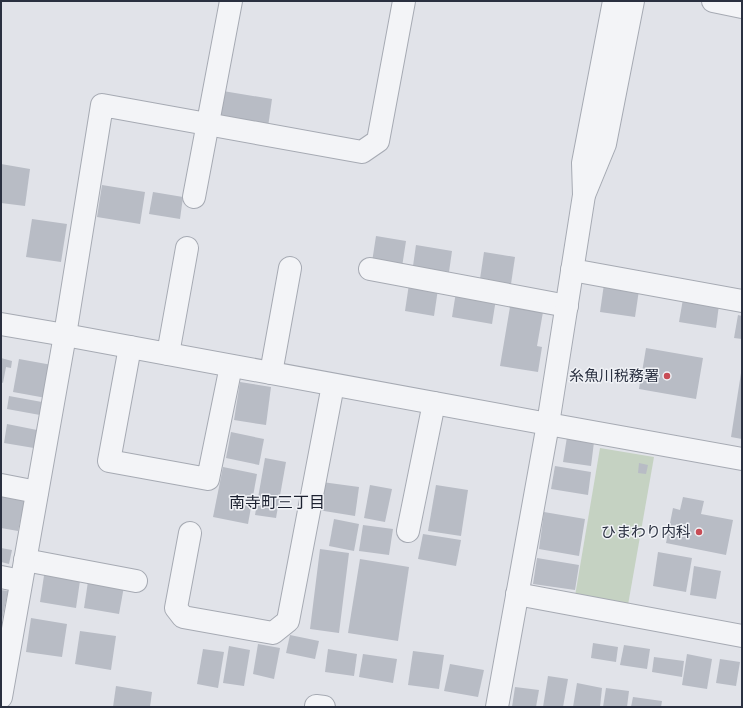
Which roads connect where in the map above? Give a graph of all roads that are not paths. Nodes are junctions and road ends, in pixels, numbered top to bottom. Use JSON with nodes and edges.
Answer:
{"nodes":[{"id":1,"x":231,"y":1,"type":"edge"},
{"id":2,"x":404,"y":1,"type":"edge"},
{"id":3,"x":614,"y":1,"type":"edge"},
{"id":4,"x":634,"y":1,"type":"edge"},
{"id":5,"x":713,"y":1,"type":"edge"},
{"id":6,"x":742,"y":7,"type":"edge"},
{"id":7,"x":207,"y":124,"type":"junction"},
{"id":8,"x":584,"y":195,"type":"junction"},
{"id":9,"x":194,"y":196,"type":"dead end"},
{"id":10,"x":187,"y":248,"type":"dead end"},
{"id":11,"x":290,"y":268,"type":"dead end"},
{"id":12,"x":370,"y":269,"type":"dead end"},
{"id":13,"x":572,"y":270,"type":"junction"},
{"id":14,"x":742,"y":301,"type":"edge"},
{"id":15,"x":567,"y":306,"type":"junction"},
{"id":16,"x":1,"y":324,"type":"edge"},
{"id":17,"x":65,"y":335,"type":"junction"},
{"id":18,"x":130,"y":347,"type":"junction"},
{"id":19,"x":168,"y":354,"type":"junction"},
{"id":20,"x":231,"y":366,"type":"junction"},
{"id":21,"x":272,"y":373,"type":"junction"},
{"id":22,"x":333,"y":385,"type":"junction"},
{"id":23,"x":434,"y":403,"type":"junction"},
{"id":24,"x":548,"y":424,"type":"junction"},
{"id":25,"x":742,"y":459,"type":"edge"},
{"id":26,"x":1,"y":485,"type":"edge"},
{"id":27,"x":38,"y":492,"type":"junction"},
{"id":28,"x":408,"y":531,"type":"dead end"},
{"id":29,"x":190,"y":533,"type":"dead end"},
{"id":30,"x":16,"y":573,"type":"edge"},
{"id":31,"x":136,"y":581,"type":"dead end"},
{"id":32,"x":517,"y":594,"type":"junction"},
{"id":33,"x":742,"y":636,"type":"edge"},
{"id":34,"x":1,"y":697,"type":"edge"},
{"id":35,"x":497,"y":707,"type":"edge"}],
"edges":[{"from":1,"to":7,"type":"street"},
{"from":2,"to":7,"type":"street"},
{"from":3,"to":8,"type":"street"},
{"from":4,"to":8,"type":"street"},
{"from":5,"to":6,"type":"street"},
{"from":7,"to":9,"type":"street"},
{"from":7,"to":17,"type":"street"},
{"from":8,"to":13,"type":"street"},
{"from":10,"to":19,"type":"street"},
{"from":11,"to":21,"type":"street"},
{"from":12,"to":15,"type":"street"},
{"from":13,"to":14,"type":"street"},
{"from":13,"to":15,"type":"street"},
{"from":15,"to":24,"type":"street"},
{"from":16,"to":17,"type":"street"},
{"from":17,"to":18,"type":"street"},
{"from":17,"to":27,"type":"street"},
{"from":18,"to":19,"type":"street"},
{"from":18,"to":20,"type":"street"},
{"from":19,"to":20,"type":"street"},
{"from":20,"to":21,"type":"street"},
{"from":21,"to":22,"type":"street"},
{"from":22,"to":23,"type":"street"},
{"from":22,"to":29,"type":"street"},
{"from":23,"to":24,"type":"street"},
{"from":23,"to":28,"type":"street"},
{"from":24,"to":25,"type":"street"},
{"from":24,"to":32,"type":"street"},
{"from":26,"to":27,"type":"street"},
{"from":27,"to":30,"type":"street"},
{"from":30,"to":31,"type":"street"},
{"from":30,"to":34,"type":"street"},
{"from":32,"to":33,"type":"street"},
{"from":32,"to":35,"type":"street"}]}
